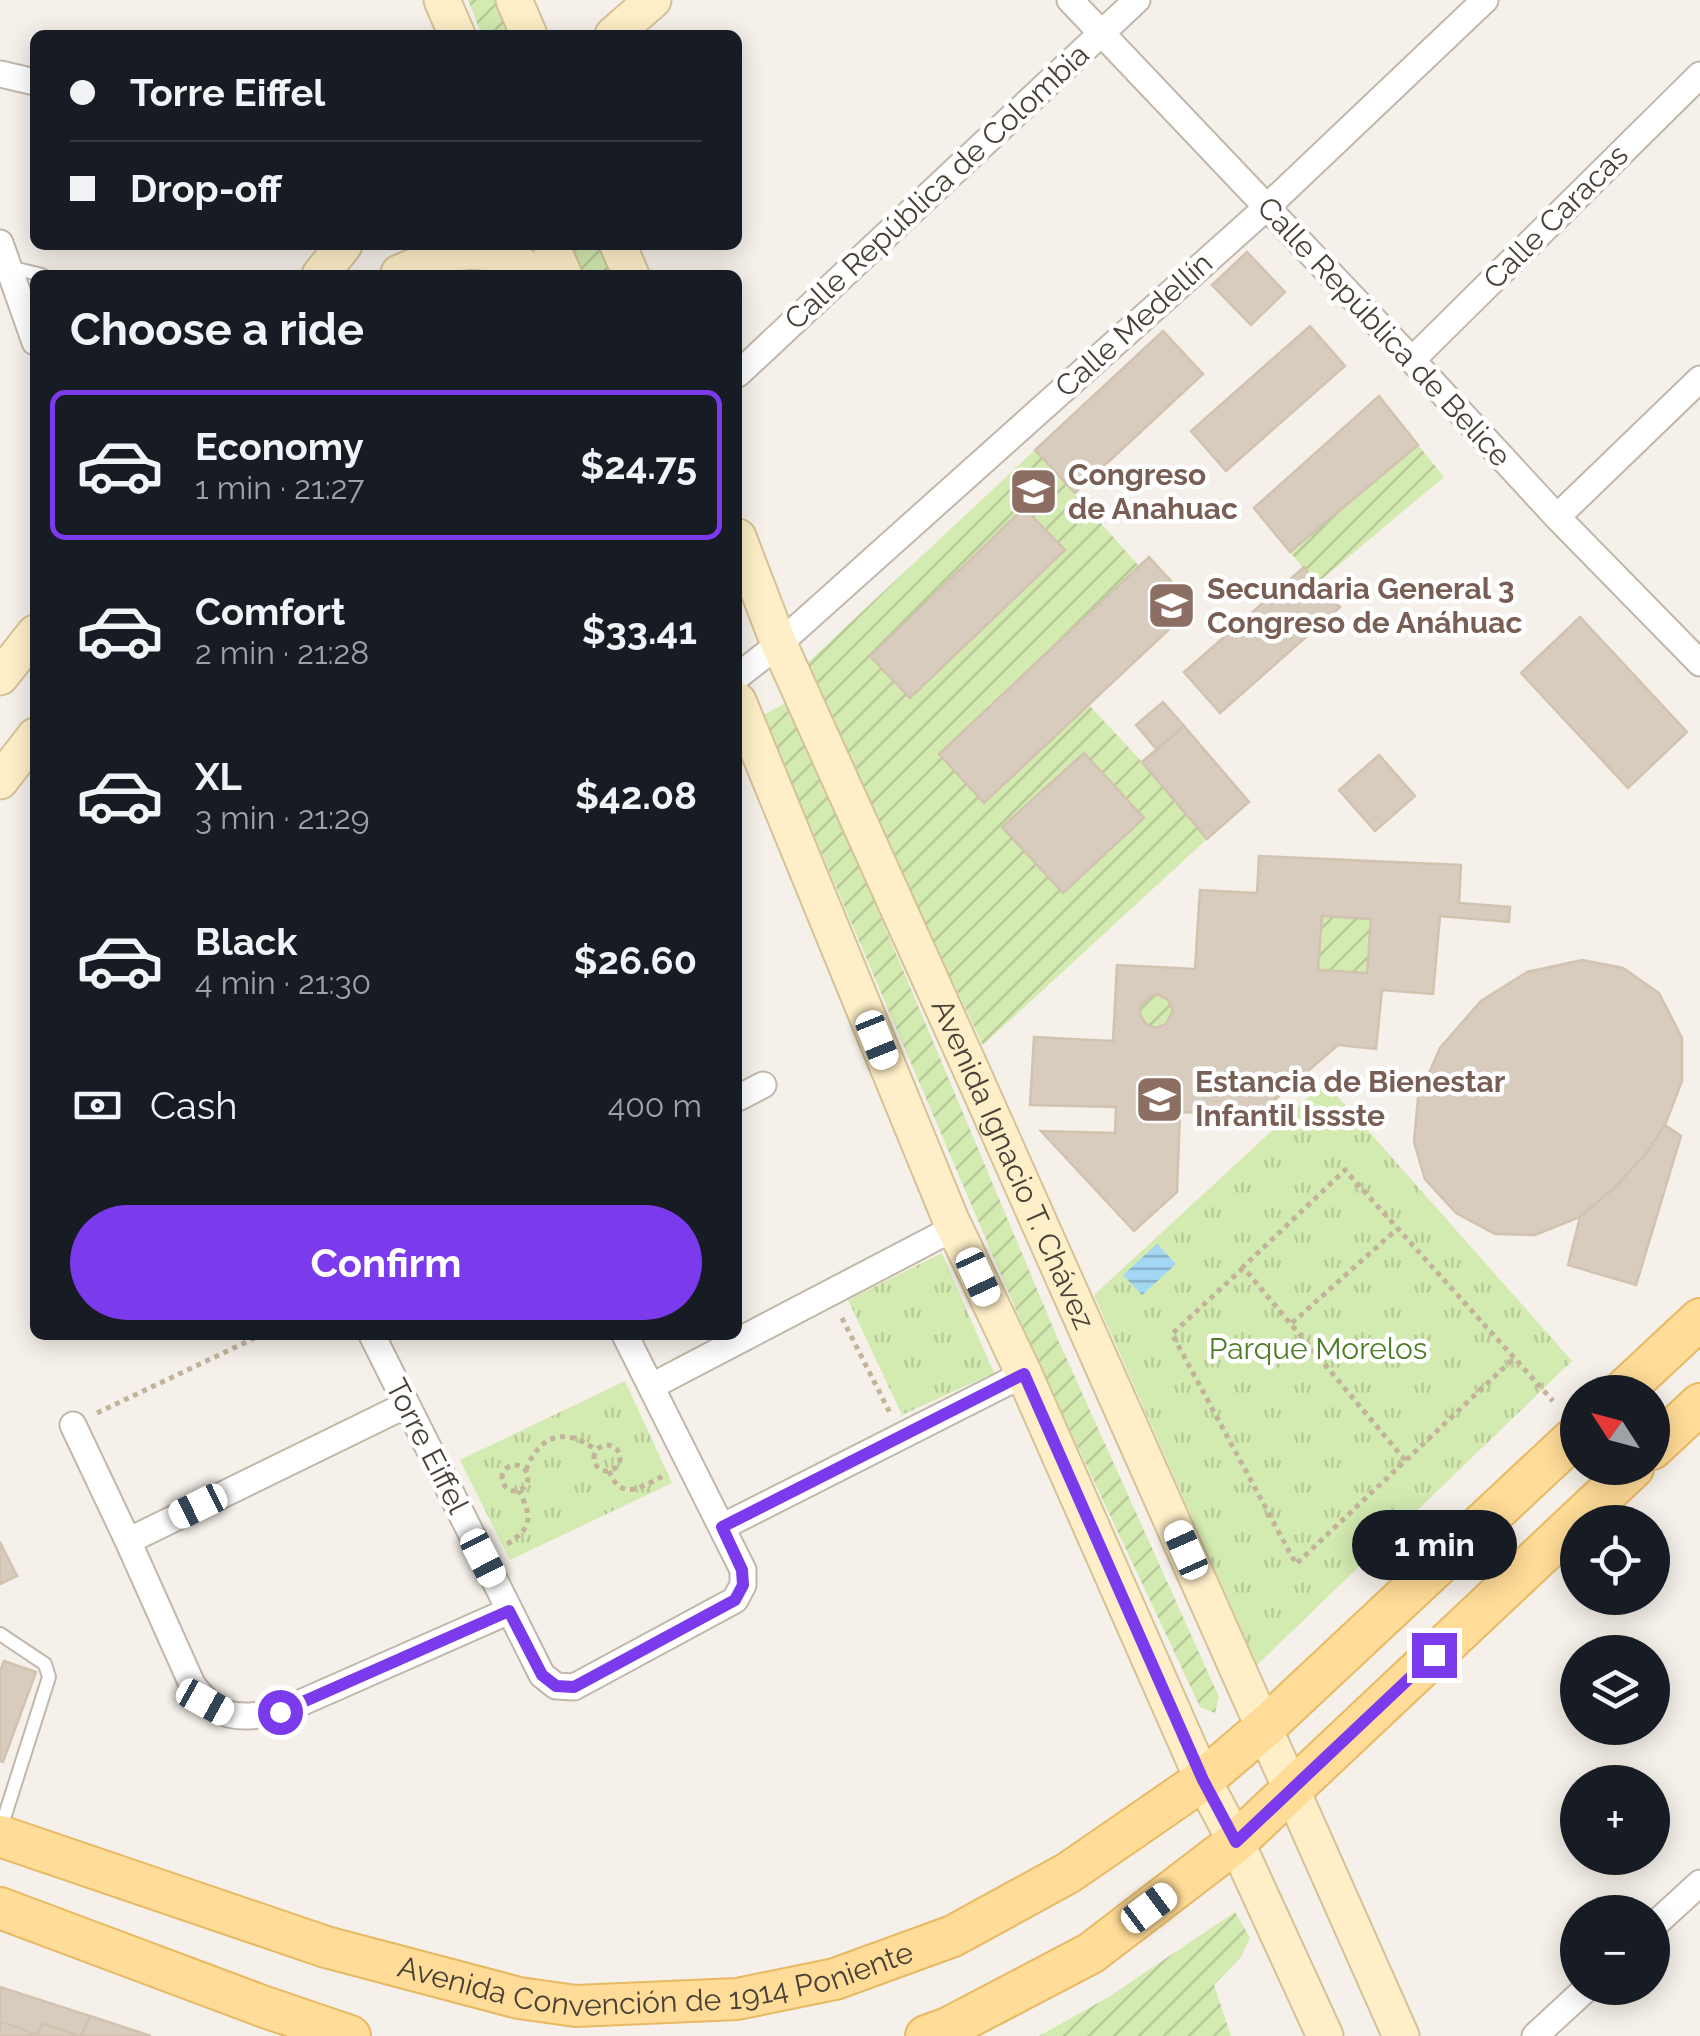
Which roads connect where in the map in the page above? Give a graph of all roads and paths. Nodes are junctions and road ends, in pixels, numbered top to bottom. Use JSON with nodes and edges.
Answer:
{"nodes":[{"id":1,"x":439,"y":0,"type":"edge"},
{"id":2,"x":514,"y":0,"type":"edge"},
{"id":3,"x":653,"y":0,"type":"edge"},
{"id":4,"x":1070,"y":0,"type":"edge"},
{"id":5,"x":1137,"y":0,"type":"edge"},
{"id":6,"x":1484,"y":0,"type":"edge"},
{"id":7,"x":436,"y":30,"type":"edge"},
{"id":8,"x":454,"y":30,"type":"edge"},
{"id":9,"x":527,"y":30,"type":"edge"},
{"id":10,"x":619,"y":30,"type":"edge"},
{"id":11,"x":1102,"y":33,"type":"junction"},
{"id":12,"x":0,"y":74,"type":"edge"},
{"id":13,"x":1700,"y":75,"type":"edge"},
{"id":14,"x":30,"y":81,"type":"edge"},
{"id":15,"x":1266,"y":207,"type":"junction"},
{"id":16,"x":340,"y":250,"type":"edge"},
{"id":17,"x":417,"y":250,"type":"edge"},
{"id":18,"x":462,"y":250,"type":"edge"},
{"id":19,"x":462,"y":250,"type":"edge"},
{"id":20,"x":4,"y":255,"type":"edge"},
{"id":21,"x":32,"y":270,"type":"edge"},
{"id":22,"x":324,"y":270,"type":"edge"},
{"id":23,"x":401,"y":270,"type":"edge"},
{"id":24,"x":409,"y":270,"type":"edge"},
{"id":25,"x":531,"y":270,"type":"edge"},
{"id":26,"x":30,"y":328,"type":"edge"},
{"id":27,"x":1412,"y":360,"type":"junction"},
{"id":28,"x":742,"y":370,"type":"edge"},
{"id":29,"x":1700,"y":379,"type":"edge"},
{"id":30,"x":1557,"y":517,"type":"junction"},
{"id":31,"x":742,"y":547,"type":"edge"},
{"id":32,"x":30,"y":639,"type":"edge"},
{"id":33,"x":779,"y":644,"type":"junction"},
{"id":34,"x":1700,"y":663,"type":"edge"},
{"id":35,"x":742,"y":673,"type":"edge"},
{"id":36,"x":0,"y":677,"type":"edge"},
{"id":37,"x":742,"y":711,"type":"edge"},
{"id":38,"x":30,"y":742,"type":"edge"},
{"id":39,"x":0,"y":781,"type":"edge"},
{"id":40,"x":764,"y":1085,"type":"dead end"},
{"id":41,"x":742,"y":1096,"type":"edge"},
{"id":42,"x":954,"y":1228,"type":"junction"},
{"id":43,"x":1397,"y":1228,"type":"junction"},
{"id":44,"x":1243,"y":1267,"type":"junction"},
{"id":45,"x":829,"y":1293,"type":"junction"},
{"id":46,"x":1700,"y":1319,"type":"edge"},
{"id":47,"x":1292,"y":1323,"type":"junction"},
{"id":48,"x":742,"y":1339,"type":"edge"},
{"id":49,"x":251,"y":1340,"type":"edge"},
{"id":50,"x":374,"y":1340,"type":"edge"},
{"id":51,"x":628,"y":1340,"type":"edge"},
{"id":52,"x":740,"y":1340,"type":"edge"},
{"id":53,"x":1513,"y":1359,"type":"junction"},
{"id":54,"x":1024,"y":1374,"type":"junction"},
{"id":55,"x":1640,"y":1375,"type":"edge"},
{"id":56,"x":652,"y":1386,"type":"junction"},
{"id":57,"x":1553,"y":1401,"type":"dead end"},
{"id":58,"x":406,"y":1405,"type":"junction"},
{"id":59,"x":1695,"y":1418,"type":"edge"},
{"id":60,"x":73,"y":1424,"type":"joint"},
{"id":61,"x":901,"y":1435,"type":"junction"},
{"id":62,"x":1670,"y":1436,"type":"edge"},
{"id":63,"x":596,"y":1450,"type":"junction"},
{"id":64,"x":1560,"y":1451,"type":"edge"},
{"id":65,"x":1405,"y":1460,"type":"junction"},
{"id":66,"x":690,"y":1462,"type":"junction"},
{"id":67,"x":526,"y":1470,"type":"junction"},
{"id":68,"x":609,"y":1471,"type":"junction"},
{"id":69,"x":1615,"y":1485,"type":"edge"},
{"id":70,"x":519,"y":1491,"type":"junction"},
{"id":71,"x":722,"y":1527,"type":"junction"},
{"id":72,"x":128,"y":1540,"type":"junction"},
{"id":73,"x":483,"y":1558,"type":"junction"},
{"id":74,"x":509,"y":1611,"type":"junction"},
{"id":75,"x":0,"y":1634,"type":"edge"},
{"id":76,"x":1265,"y":1728,"type":"junction"},
{"id":77,"x":1203,"y":1780,"type":"junction"},
{"id":78,"x":1292,"y":1789,"type":"junction"},
{"id":79,"x":0,"y":1834,"type":"edge"},
{"id":80,"x":1236,"y":1842,"type":"junction"},
{"id":81,"x":1700,"y":1883,"type":"edge"},
{"id":82,"x":0,"y":1908,"type":"edge"},
{"id":83,"x":1670,"y":1910,"type":"edge"},
{"id":84,"x":1569,"y":2005,"type":"edge"},
{"id":85,"x":269,"y":2021,"type":"edge"},
{"id":86,"x":350,"y":2036,"type":"edge"},
{"id":87,"x":926,"y":2036,"type":"edge"},
{"id":88,"x":1325,"y":2036,"type":"edge"},
{"id":89,"x":1401,"y":2036,"type":"edge"},
{"id":90,"x":1535,"y":2036,"type":"edge"}],
"edges":[{"from":1,"to":7,"type":"main road"},
{"from":1,"to":8,"type":"main road"},
{"from":2,"to":9,"type":"main road"},
{"from":3,"to":10,"type":"main road"},
{"from":4,"to":11,"type":"street","name":"Calle República de Belice"},
{"from":5,"to":11,"type":"street","name":"Calle República de Colombia"},
{"from":6,"to":15,"type":"street","name":"Calle Medellín"},
{"from":11,"to":15,"type":"street","name":"Calle República de Belice"},
{"from":11,"to":28,"type":"street","name":"Calle República de Colombia"},
{"from":12,"to":14,"type":"street"},
{"from":13,"to":27,"type":"street","name":"Calle Caracas"},
{"from":15,"to":27,"type":"street","name":"Calle República de Belice"},
{"from":15,"to":33,"type":"street","name":"Calle Medellín"},
{"from":16,"to":22,"type":"main road"},
{"from":17,"to":23,"type":"main road"},
{"from":18,"to":24,"type":"main road"},
{"from":19,"to":25,"type":"main road"},
{"from":20,"to":21,"type":"lane"},
{"from":20,"to":26,"type":"street"},
{"from":27,"to":30,"type":"street","name":"Calle República de Belice"},
{"from":29,"to":30,"type":"street"},
{"from":30,"to":34,"type":"street","name":"Calle República de Belice"},
{"from":31,"to":33,"type":"main road","name":"Avenida Ignacio T. Chávez"},
{"from":32,"to":36,"type":"main road"},
{"from":33,"to":35,"type":"street","name":"Calle Medellín"},
{"from":33,"to":76,"type":"main road","name":"Avenida Ignacio T. Chávez"},
{"from":37,"to":42,"type":"main road"},
{"from":38,"to":39,"type":"main road"},
{"from":40,"to":41,"type":"street"},
{"from":42,"to":45,"type":"street"},
{"from":42,"to":54,"type":"main road"},
{"from":43,"to":44,"type":"path"},
{"from":43,"to":47,"type":"path"},
{"from":43,"to":53,"type":"path"},
{"from":44,"to":47,"type":"path"},
{"from":44,"to":65,"type":"path"},
{"from":45,"to":48,"type":"street"},
{"from":45,"to":61,"type":"path"},
{"from":46,"to":55,"type":"main road"},
{"from":47,"to":65,"type":"path"},
{"from":49,"to":60,"type":"path"},
{"from":50,"to":58,"type":"street","name":"Torre Eiffel"},
{"from":51,"to":56,"type":"street","name":"Torre Eiffel"},
{"from":52,"to":56,"type":"street"},
{"from":53,"to":57,"type":"path"},
{"from":53,"to":65,"type":"path"},
{"from":54,"to":61,"type":"street"},
{"from":54,"to":77,"type":"main road"},
{"from":56,"to":66,"type":"street","name":"Torre Eiffel"},
{"from":58,"to":72,"type":"street"},
{"from":58,"to":73,"type":"street","name":"Torre Eiffel"},
{"from":59,"to":62,"type":"main road"},
{"from":60,"to":72,"type":"street"},
{"from":61,"to":71,"type":"street"},
{"from":63,"to":67,"type":"path"},
{"from":63,"to":68,"type":"path"},
{"from":63,"to":68,"type":"path"},
{"from":64,"to":76,"type":"main road","name":"Avenida Convención de 1914 Poniente"},
{"from":66,"to":68,"type":"path"},
{"from":66,"to":71,"type":"street","name":"Torre Eiffel"},
{"from":67,"to":70,"type":"path"},
{"from":67,"to":70,"type":"path"},
{"from":69,"to":78,"type":"main road"},
{"from":70,"to":73,"type":"path"},
{"from":71,"to":74,"type":"street","name":"Torre Eiffel"},
{"from":72,"to":74,"type":"street"},
{"from":73,"to":74,"type":"street","name":"Torre Eiffel"},
{"from":75,"to":79,"type":"lane"},
{"from":76,"to":77,"type":"main road","name":"Avenida Convención de 1914 Poniente"},
{"from":76,"to":78,"type":"main road","name":"Avenida Ignacio T. Chávez"},
{"from":77,"to":79,"type":"main road","name":"Avenida Convención de 1914 Poniente"},
{"from":77,"to":80,"type":"main road"},
{"from":78,"to":80,"type":"main road"},
{"from":78,"to":89,"type":"main road","name":"Avenida Ignacio T. Chávez"},
{"from":80,"to":87,"type":"main road"},
{"from":80,"to":88,"type":"main road"},
{"from":81,"to":83,"type":"street"},
{"from":82,"to":85,"type":"main road"},
{"from":84,"to":90,"type":"street"},
{"from":85,"to":86,"type":"main road"}]}
